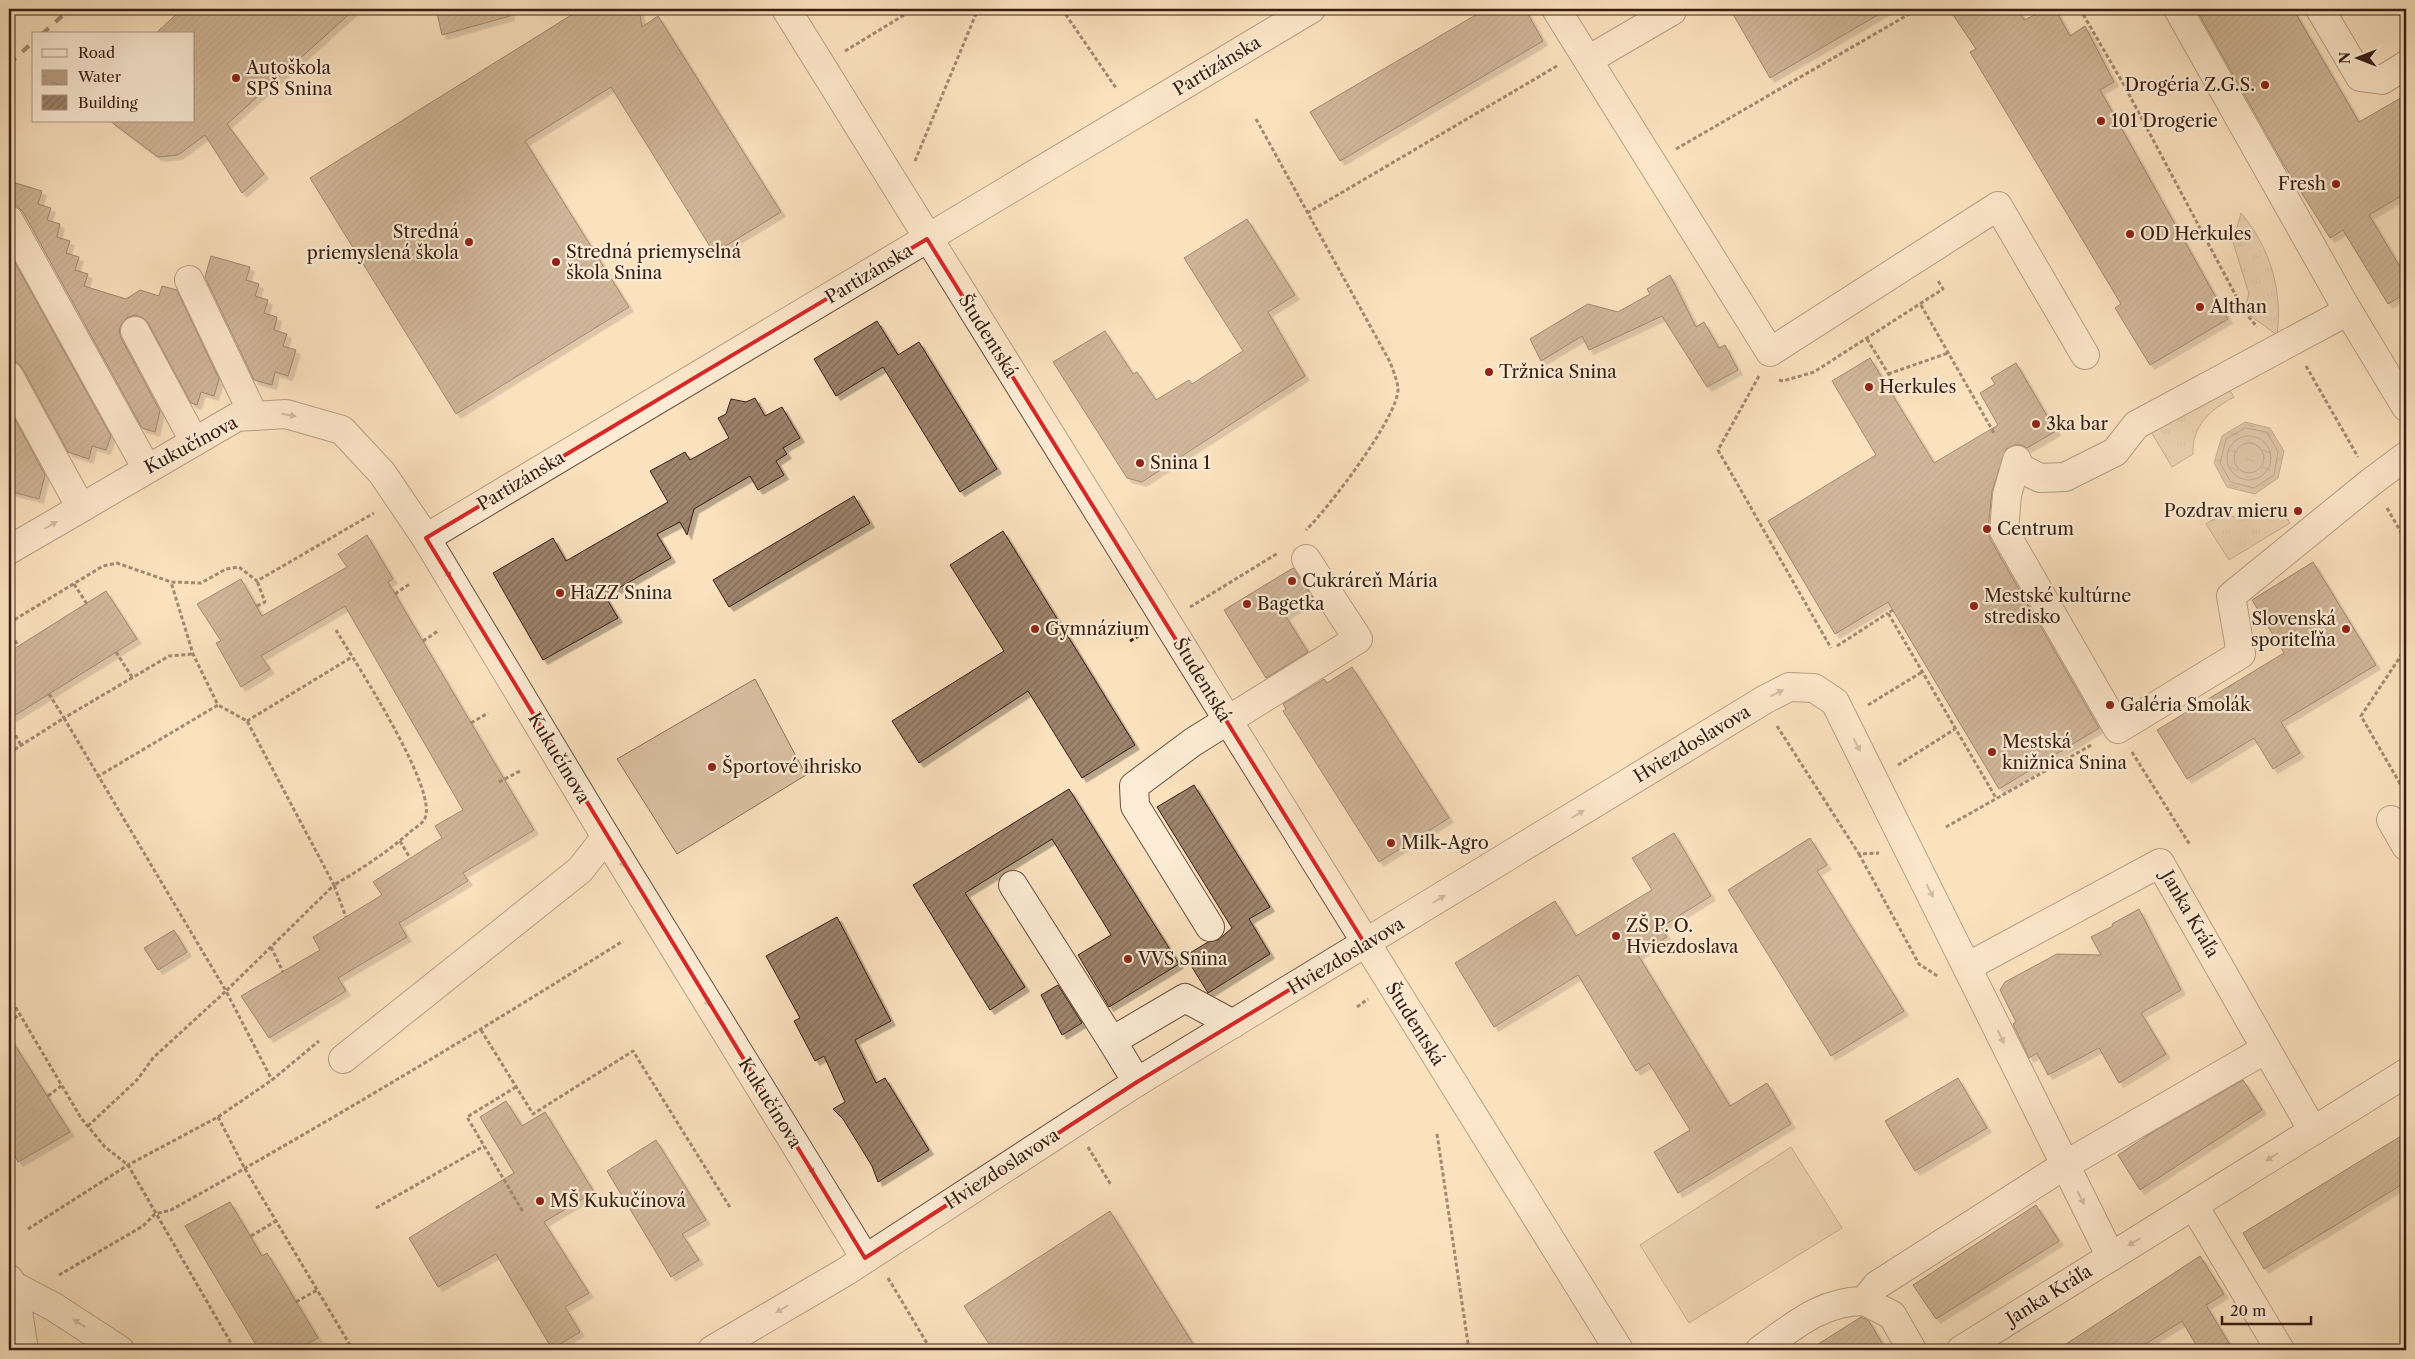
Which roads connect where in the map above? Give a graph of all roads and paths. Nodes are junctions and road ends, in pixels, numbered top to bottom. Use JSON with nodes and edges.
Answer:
{"nodes":[{"id":1,"x":786,"y":9,"type":"edge"},
{"id":2,"x":914,"y":9,"type":"edge"},
{"id":3,"x":978,"y":9,"type":"edge"},
{"id":4,"x":1062,"y":9,"type":"edge"},
{"id":5,"x":1556,"y":9,"type":"edge"},
{"id":6,"x":1671,"y":9,"type":"edge"},
{"id":7,"x":1918,"y":9,"type":"edge"},
{"id":8,"x":2080,"y":9,"type":"edge"},
{"id":9,"x":2178,"y":9,"type":"edge"},
{"id":10,"x":2320,"y":9,"type":"edge"},
{"id":11,"x":1306,"y":10,"type":"edge"},
{"id":12,"x":840,"y":54,"type":"dead end"},
{"id":13,"x":1577,"y":61,"type":"junction"},
{"id":14,"x":2406,"y":65,"type":"edge"},
{"id":15,"x":1116,"y":88,"type":"dead end"},
{"id":16,"x":1256,"y":118,"type":"dead end"},
{"id":17,"x":915,"y":163,"type":"dead end"},
{"id":18,"x":1652,"y":163,"type":"junction"},
{"id":19,"x":1307,"y":213,"type":"junction"},
{"id":20,"x":9,"y":220,"type":"edge"},
{"id":21,"x":927,"y":239,"type":"junction"},
{"id":22,"x":189,"y":280,"type":"dead end"},
{"id":23,"x":1943,"y":289,"type":"dead end"},
{"id":24,"x":1921,"y":305,"type":"junction"},
{"id":25,"x":2348,"y":311,"type":"junction"},
{"id":26,"x":135,"y":331,"type":"dead end"},
{"id":27,"x":1867,"y":339,"type":"junction"},
{"id":28,"x":2279,"y":348,"type":"junction"},
{"id":29,"x":1948,"y":353,"type":"junction"},
{"id":30,"x":2085,"y":355,"type":"dead end"},
{"id":31,"x":1814,"y":372,"type":"dead end"},
{"id":32,"x":1761,"y":373,"type":"dead end"},
{"id":33,"x":1888,"y":374,"type":"junction"},
{"id":34,"x":9,"y":376,"type":"edge"},
{"id":35,"x":1885,"y":382,"type":"dead end"},
{"id":36,"x":2406,"y":407,"type":"edge"},
{"id":37,"x":254,"y":416,"type":"junction"},
{"id":38,"x":1994,"y":433,"type":"dead end"},
{"id":39,"x":194,"y":441,"type":"junction"},
{"id":40,"x":2406,"y":456,"type":"edge"},
{"id":41,"x":147,"y":469,"type":"junction"},
{"id":42,"x":2371,"y":482,"type":"junction"},
{"id":43,"x":80,"y":508,"type":"junction"},
{"id":44,"x":380,"y":509,"type":"dead end"},
{"id":45,"x":426,"y":538,"type":"junction"},
{"id":46,"x":2406,"y":541,"type":"edge"},
{"id":47,"x":11,"y":542,"type":"edge"},
{"id":48,"x":1304,"y":546,"type":"joint"},
{"id":49,"x":1280,"y":552,"type":"dead end"},
{"id":50,"x":258,"y":581,"type":"junction"},
{"id":51,"x":172,"y":582,"type":"junction"},
{"id":52,"x":412,"y":583,"type":"dead end"},
{"id":53,"x":74,"y":584,"type":"junction"},
{"id":54,"x":395,"y":594,"type":"dead end"},
{"id":55,"x":1196,"y":603,"type":"dead end"},
{"id":56,"x":86,"y":604,"type":"dead end"},
{"id":57,"x":257,"y":606,"type":"dead end"},
{"id":58,"x":1893,"y":610,"type":"dead end"},
{"id":59,"x":1888,"y":613,"type":"junction"},
{"id":60,"x":9,"y":623,"type":"edge"},
{"id":61,"x":9,"y":629,"type":"edge"},
{"id":62,"x":336,"y":630,"type":"dead end"},
{"id":63,"x":438,"y":631,"type":"dead end"},
{"id":64,"x":1142,"y":633,"type":"dead end"},
{"id":65,"x":423,"y":641,"type":"dead end"},
{"id":66,"x":1130,"y":641,"type":"dead end"},
{"id":67,"x":18,"y":646,"type":"dead end"},
{"id":68,"x":1837,"y":646,"type":"dead end"},
{"id":69,"x":1831,"y":648,"type":"dead end"},
{"id":70,"x":2406,"y":648,"type":"edge"},
{"id":71,"x":116,"y":652,"type":"dead end"},
{"id":72,"x":193,"y":654,"type":"junction"},
{"id":73,"x":352,"y":657,"type":"junction"},
{"id":74,"x":1922,"y":672,"type":"junction"},
{"id":75,"x":132,"y":677,"type":"junction"},
{"id":76,"x":49,"y":694,"type":"dead end"},
{"id":77,"x":218,"y":705,"type":"junction"},
{"id":78,"x":1839,"y":710,"type":"junction"},
{"id":79,"x":488,"y":713,"type":"dead end"},
{"id":80,"x":64,"y":718,"type":"junction"},
{"id":81,"x":1227,"y":720,"type":"junction"},
{"id":82,"x":247,"y":721,"type":"junction"},
{"id":83,"x":471,"y":723,"type":"dead end"},
{"id":84,"x":1775,"y":723,"type":"dead end"},
{"id":85,"x":9,"y":724,"type":"edge"},
{"id":86,"x":1955,"y":729,"type":"junction"},
{"id":87,"x":2118,"y":729,"type":"junction"},
{"id":88,"x":21,"y":745,"type":"junction"},
{"id":89,"x":9,"y":753,"type":"edge"},
{"id":90,"x":520,"y":771,"type":"dead end"},
{"id":91,"x":98,"y":778,"type":"junction"},
{"id":92,"x":1874,"y":779,"type":"junction"},
{"id":93,"x":499,"y":782,"type":"dead end"},
{"id":94,"x":2406,"y":794,"type":"edge"},
{"id":95,"x":1996,"y":798,"type":"junction"},
{"id":96,"x":2391,"y":820,"type":"dead end"},
{"id":97,"x":1946,"y":827,"type":"dead end"},
{"id":98,"x":606,"y":837,"type":"junction"},
{"id":99,"x":400,"y":841,"type":"junction"},
{"id":100,"x":2190,"y":846,"type":"dead end"},
{"id":101,"x":2406,"y":846,"type":"edge"},
{"id":102,"x":1888,"y":853,"type":"dead end"},
{"id":103,"x":1860,"y":854,"type":"junction"},
{"id":104,"x":410,"y":858,"type":"dead end"},
{"id":105,"x":334,"y":885,"type":"junction"},
{"id":106,"x":1013,"y":885,"type":"dead end"},
{"id":107,"x":346,"y":917,"type":"dead end"},
{"id":108,"x":1210,"y":927,"type":"dead end"},
{"id":109,"x":623,"y":941,"type":"dead end"},
{"id":110,"x":1365,"y":944,"type":"junction"},
{"id":111,"x":271,"y":947,"type":"junction"},
{"id":112,"x":283,"y":972,"type":"dead end"},
{"id":113,"x":1956,"y":974,"type":"junction"},
{"id":114,"x":226,"y":991,"type":"junction"},
{"id":115,"x":9,"y":996,"type":"edge"},
{"id":116,"x":1370,"y":998,"type":"dead end"},
{"id":117,"x":1357,"y":1007,"type":"dead end"},
{"id":118,"x":20,"y":1015,"type":"junction"},
{"id":119,"x":9,"y":1022,"type":"edge"},
{"id":120,"x":1233,"y":1024,"type":"junction"},
{"id":121,"x":481,"y":1030,"type":"junction"},
{"id":122,"x":1112,"y":1041,"type":"junction"},
{"id":123,"x":2266,"y":1048,"type":"junction"},
{"id":124,"x":343,"y":1059,"type":"dead end"},
{"id":125,"x":2406,"y":1073,"type":"edge"},
{"id":126,"x":272,"y":1080,"type":"dead end"},
{"id":127,"x":1138,"y":1082,"type":"junction"},
{"id":128,"x":61,"y":1086,"type":"junction"},
{"id":129,"x":516,"y":1087,"type":"junction"},
{"id":130,"x":48,"y":1096,"type":"dead end"},
{"id":131,"x":88,"y":1126,"type":"junction"},
{"id":132,"x":2313,"y":1131,"type":"junction"},
{"id":133,"x":1437,"y":1134,"type":"dead end"},
{"id":134,"x":484,"y":1146,"type":"junction"},
{"id":135,"x":128,"y":1165,"type":"junction"},
{"id":136,"x":2065,"y":1165,"type":"junction"},
{"id":137,"x":245,"y":1169,"type":"junction"},
{"id":138,"x":2194,"y":1206,"type":"junction"},
{"id":139,"x":376,"y":1208,"type":"dead end"},
{"id":140,"x":732,"y":1209,"type":"dead end"},
{"id":141,"x":523,"y":1212,"type":"dead end"},
{"id":142,"x":155,"y":1214,"type":"junction"},
{"id":143,"x":276,"y":1221,"type":"junction"},
{"id":144,"x":28,"y":1229,"type":"dead end"},
{"id":145,"x":251,"y":1236,"type":"dead end"},
{"id":146,"x":869,"y":1256,"type":"junction"},
{"id":147,"x":2111,"y":1256,"type":"junction"},
{"id":148,"x":59,"y":1274,"type":"dead end"},
{"id":149,"x":12,"y":1282,"type":"edge"},
{"id":150,"x":317,"y":1290,"type":"junction"},
{"id":151,"x":1864,"y":1301,"type":"junction"},
{"id":152,"x":296,"y":1302,"type":"dead end"},
{"id":153,"x":642,"y":1345,"type":"dead end"},
{"id":154,"x":1972,"y":1347,"type":"edge"},
{"id":155,"x":1612,"y":1348,"type":"edge"},
{"id":156,"x":24,"y":1350,"type":"edge"},
{"id":157,"x":120,"y":1350,"type":"edge"},
{"id":158,"x":235,"y":1350,"type":"edge"},
{"id":159,"x":353,"y":1350,"type":"edge"},
{"id":160,"x":645,"y":1350,"type":"edge"},
{"id":161,"x":712,"y":1350,"type":"edge"},
{"id":162,"x":931,"y":1350,"type":"edge"},
{"id":163,"x":1469,"y":1350,"type":"edge"},
{"id":164,"x":1760,"y":1350,"type":"edge"},
{"id":165,"x":1912,"y":1350,"type":"edge"},
{"id":166,"x":2280,"y":1350,"type":"edge"}],
"edges":[{"from":1,"to":21,"type":"street","name":"Študentská"},
{"from":2,"to":12,"type":"path"},
{"from":3,"to":17,"type":"path"},
{"from":4,"to":15,"type":"path"},
{"from":5,"to":13,"type":"street"},
{"from":6,"to":13,"type":"street"},
{"from":7,"to":18,"type":"path"},
{"from":8,"to":28,"type":"path"},
{"from":9,"to":25,"type":"street"},
{"from":10,"to":14,"type":"street"},
{"from":11,"to":21,"type":"street","name":"Partizánska"},
{"from":13,"to":18,"type":"street"},
{"from":13,"to":19,"type":"path"},
{"from":16,"to":19,"type":"path"},
{"from":18,"to":30,"type":"street"},
{"from":19,"to":48,"type":"path"},
{"from":20,"to":41,"type":"street"},
{"from":21,"to":45,"type":"street","name":"Partizánska"},
{"from":21,"to":81,"type":"street","name":"Študentská"},
{"from":22,"to":37,"type":"street"},
{"from":23,"to":24,"type":"path"},
{"from":24,"to":27,"type":"path"},
{"from":24,"to":29,"type":"path"},
{"from":25,"to":28,"type":"street"},
{"from":25,"to":36,"type":"street"},
{"from":26,"to":39,"type":"street"},
{"from":27,"to":31,"type":"path"},
{"from":27,"to":33,"type":"path"},
{"from":28,"to":42,"type":"path"},
{"from":28,"to":87,"type":"street"},
{"from":29,"to":33,"type":"path"},
{"from":29,"to":38,"type":"path"},
{"from":32,"to":69,"type":"path"},
{"from":33,"to":35,"type":"path"},
{"from":34,"to":43,"type":"street"},
{"from":37,"to":39,"type":"street","name":"Kukučínova"},
{"from":37,"to":45,"type":"street","name":"Kukučínova","one_way":true},
{"from":39,"to":41,"type":"street","name":"Kukučínova"},
{"from":40,"to":42,"type":"street"},
{"from":41,"to":43,"type":"street","name":"Kukučínova"},
{"from":42,"to":46,"type":"path"},
{"from":42,"to":87,"type":"street"},
{"from":47,"to":43,"type":"street","name":"Kukučínova","one_way":true},
{"from":44,"to":50,"type":"path"},
{"from":45,"to":98,"type":"street","name":"Kukučínova","one_way":true},
{"from":48,"to":81,"type":"street"},
{"from":49,"to":55,"type":"path"},
{"from":50,"to":51,"type":"path"},
{"from":50,"to":57,"type":"path"},
{"from":51,"to":53,"type":"path"},
{"from":51,"to":72,"type":"path"},
{"from":52,"to":54,"type":"path"},
{"from":53,"to":56,"type":"path"},
{"from":53,"to":60,"type":"path"},
{"from":58,"to":59,"type":"path"},
{"from":59,"to":68,"type":"path"},
{"from":59,"to":74,"type":"path"},
{"from":61,"to":67,"type":"path"},
{"from":62,"to":73,"type":"path"},
{"from":63,"to":65,"type":"path"},
{"from":64,"to":66,"type":"path"},
{"from":70,"to":94,"type":"path"},
{"from":71,"to":75,"type":"path"},
{"from":72,"to":75,"type":"path"},
{"from":72,"to":77,"type":"path"},
{"from":73,"to":82,"type":"path"},
{"from":73,"to":99,"type":"path"},
{"from":74,"to":78,"type":"path"},
{"from":74,"to":86,"type":"path"},
{"from":75,"to":80,"type":"path"},
{"from":76,"to":80,"type":"path"},
{"from":77,"to":82,"type":"path"},
{"from":77,"to":91,"type":"path"},
{"from":78,"to":92,"type":"street","name":"Janka Kráľa","one_way":true},
{"from":110,"to":78,"type":"street","name":"Hviezdoslavova","one_way":true},
{"from":79,"to":83,"type":"path"},
{"from":80,"to":88,"type":"path"},
{"from":80,"to":91,"type":"path"},
{"from":81,"to":108,"type":"street"},
{"from":81,"to":110,"type":"street","name":"Študentská"},
{"from":82,"to":105,"type":"path"},
{"from":84,"to":103,"type":"path"},
{"from":85,"to":88,"type":"path"},
{"from":86,"to":92,"type":"path"},
{"from":86,"to":95,"type":"path"},
{"from":87,"to":95,"type":"path"},
{"from":87,"to":100,"type":"path"},
{"from":88,"to":89,"type":"path"},
{"from":90,"to":93,"type":"path"},
{"from":91,"to":114,"type":"path"},
{"from":92,"to":113,"type":"street","name":"Janka Kráľa","one_way":true},
{"from":95,"to":97,"type":"path"},
{"from":96,"to":101,"type":"street"},
{"from":98,"to":124,"type":"street"},
{"from":98,"to":146,"type":"street","name":"Kukučínova","one_way":true},
{"from":99,"to":104,"type":"path"},
{"from":99,"to":105,"type":"path"},
{"from":102,"to":103,"type":"path"},
{"from":103,"to":113,"type":"path"},
{"from":105,"to":107,"type":"path"},
{"from":105,"to":111,"type":"path"},
{"from":106,"to":122,"type":"street"},
{"from":109,"to":121,"type":"path"},
{"from":110,"to":120,"type":"street","name":"Hviezdoslavova"},
{"from":110,"to":155,"type":"street","name":"Študentská"},
{"from":111,"to":112,"type":"path"},
{"from":111,"to":114,"type":"path"},
{"from":113,"to":123,"type":"street","name":"Janka Kráľa"},
{"from":113,"to":136,"type":"street","name":"Janka Kráľa","one_way":true},
{"from":114,"to":126,"type":"path"},
{"from":114,"to":131,"type":"path"},
{"from":115,"to":118,"type":"path"},
{"from":116,"to":117,"type":"path"},
{"from":118,"to":119,"type":"path"},
{"from":118,"to":128,"type":"path"},
{"from":120,"to":122,"type":"street"},
{"from":120,"to":127,"type":"street","name":"Hviezdoslavova"},
{"from":121,"to":129,"type":"path"},
{"from":121,"to":137,"type":"path"},
{"from":122,"to":127,"type":"street"},
{"from":123,"to":132,"type":"street","name":"Janka Kráľa"},
{"from":123,"to":136,"type":"street"},
{"from":125,"to":132,"type":"street","name":"Janka Kráľa"},
{"from":127,"to":146,"type":"street","name":"Hviezdoslavova"},
{"from":128,"to":130,"type":"path"},
{"from":128,"to":131,"type":"path"},
{"from":129,"to":134,"type":"path"},
{"from":129,"to":140,"type":"path"},
{"from":131,"to":135,"type":"path"},
{"from":132,"to":138,"type":"street","name":"Janka Kráľa","one_way":true},
{"from":133,"to":163,"type":"path"},
{"from":134,"to":139,"type":"path"},
{"from":134,"to":141,"type":"path"},
{"from":135,"to":137,"type":"path"},
{"from":135,"to":142,"type":"path"},
{"from":135,"to":144,"type":"path"},
{"from":136,"to":147,"type":"street","name":"Janka Kráľa","one_way":true},
{"from":136,"to":151,"type":"street"},
{"from":137,"to":142,"type":"path"},
{"from":137,"to":143,"type":"path"},
{"from":138,"to":147,"type":"street","name":"Janka Kráľa","one_way":true},
{"from":138,"to":166,"type":"street"},
{"from":142,"to":148,"type":"path"},
{"from":142,"to":158,"type":"path"},
{"from":143,"to":145,"type":"path"},
{"from":143,"to":150,"type":"path"},
{"from":146,"to":161,"type":"street","one_way":true},
{"from":146,"to":162,"type":"path"},
{"from":147,"to":154,"type":"street","name":"Janka Kráľa"},
{"from":149,"to":156,"type":"street"},
{"from":157,"to":149,"type":"street","one_way":true},
{"from":150,"to":152,"type":"path"},
{"from":150,"to":159,"type":"path"},
{"from":151,"to":164,"type":"street"},
{"from":151,"to":165,"type":"street"},
{"from":153,"to":160,"type":"path"}]}
